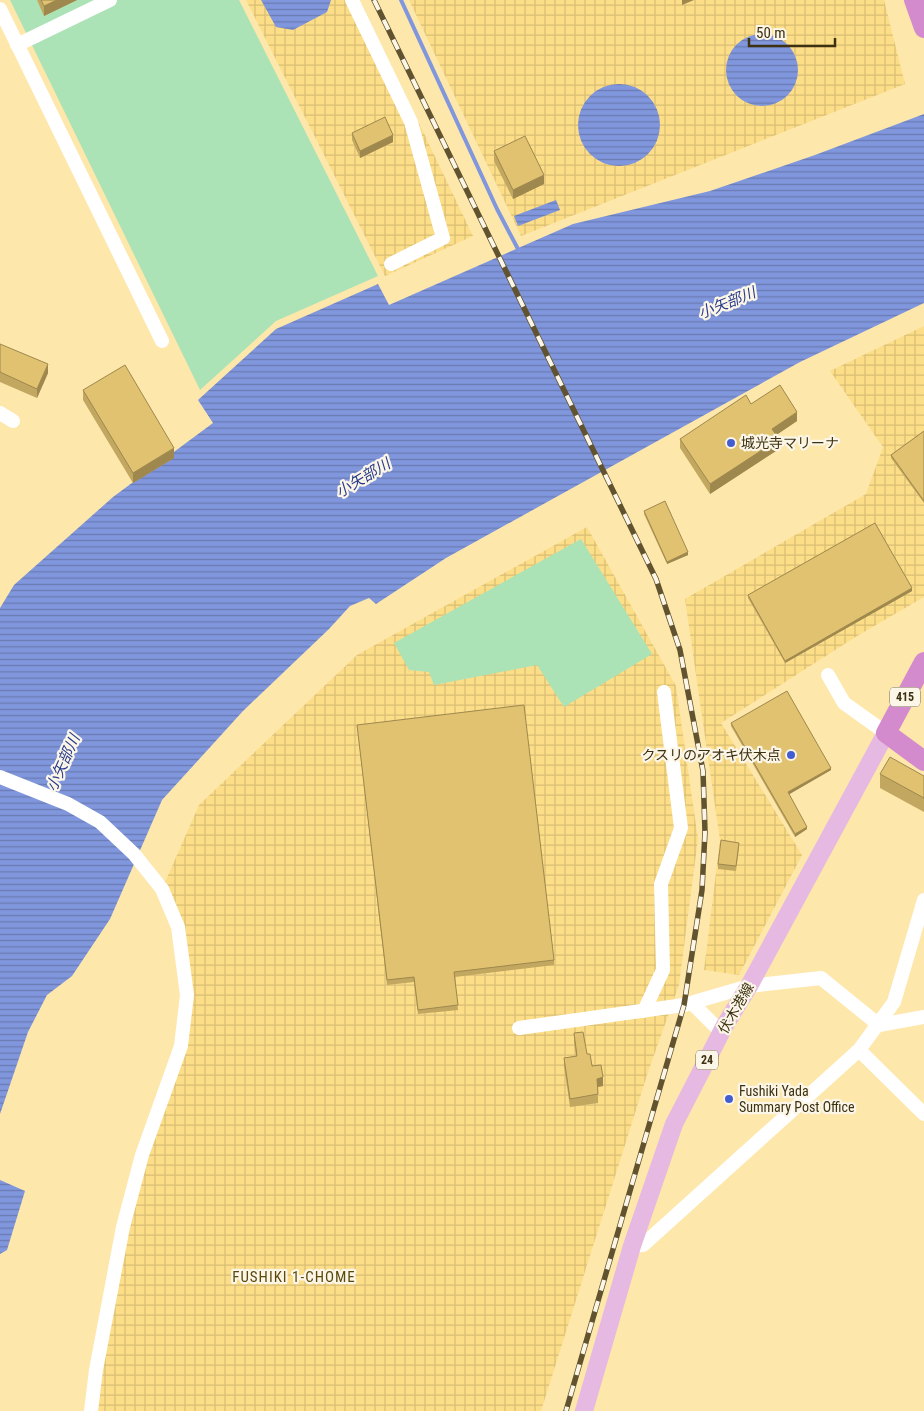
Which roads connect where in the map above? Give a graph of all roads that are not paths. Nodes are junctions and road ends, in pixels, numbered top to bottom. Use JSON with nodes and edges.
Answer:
{"nodes":[{"id":1,"x":110,"y":0,"type":"edge"},
{"id":2,"x":352,"y":0,"type":"edge"},
{"id":3,"x":914,"y":0,"type":"edge"},
{"id":4,"x":0,"y":9,"type":"edge"},
{"id":5,"x":924,"y":28,"type":"edge"},
{"id":6,"x":17,"y":45,"type":"junction"},
{"id":7,"x":392,"y":264,"type":"dead end"},
{"id":8,"x":162,"y":341,"type":"dead end"},
{"id":9,"x":0,"y":413,"type":"edge"},
{"id":10,"x":13,"y":421,"type":"dead end"},
{"id":11,"x":924,"y":662,"type":"edge"},
{"id":12,"x":828,"y":675,"type":"dead end"},
{"id":13,"x":664,"y":692,"type":"dead end"},
{"id":14,"x":886,"y":732,"type":"junction"},
{"id":15,"x":924,"y":761,"type":"edge"},
{"id":16,"x":0,"y":776,"type":"edge"},
{"id":17,"x":924,"y":900,"type":"edge"},
{"id":18,"x":749,"y":986,"type":"junction"},
{"id":19,"x":692,"y":1003,"type":"junction"},
{"id":20,"x":650,"y":1010,"type":"junction"},
{"id":21,"x":924,"y":1017,"type":"edge"},
{"id":22,"x":879,"y":1025,"type":"junction"},
{"id":23,"x":519,"y":1028,"type":"dead end"},
{"id":24,"x":722,"y":1032,"type":"junction"},
{"id":25,"x":859,"y":1050,"type":"junction"},
{"id":26,"x":924,"y":1114,"type":"edge"},
{"id":27,"x":632,"y":1246,"type":"junction"},
{"id":28,"x":91,"y":1411,"type":"edge"},
{"id":29,"x":584,"y":1411,"type":"edge"}],
"edges":[{"from":1,"to":6,"type":"street"},
{"from":2,"to":7,"type":"street"},
{"from":3,"to":5,"type":"highway"},
{"from":4,"to":6,"type":"street"},
{"from":6,"to":8,"type":"street"},
{"from":9,"to":10,"type":"street"},
{"from":11,"to":14,"type":"highway","number":"415"},
{"from":12,"to":14,"type":"street"},
{"from":13,"to":20,"type":"street"},
{"from":14,"to":15,"type":"highway"},
{"from":14,"to":18,"type":"main road","name":"伏木港線","number":"24"},
{"from":16,"to":28,"type":"street"},
{"from":17,"to":22,"type":"street"},
{"from":18,"to":19,"type":"street"},
{"from":18,"to":22,"type":"street"},
{"from":18,"to":24,"type":"main road","name":"伏木港線","number":"24"},
{"from":19,"to":20,"type":"street"},
{"from":19,"to":24,"type":"street"},
{"from":20,"to":23,"type":"street"},
{"from":21,"to":22,"type":"street"},
{"from":22,"to":25,"type":"street"},
{"from":24,"to":27,"type":"main road","name":"伏木港線","number":"24"},
{"from":25,"to":26,"type":"street"},
{"from":25,"to":27,"type":"street"},
{"from":27,"to":29,"type":"main road","name":"伏木港線","number":"24"}]}
